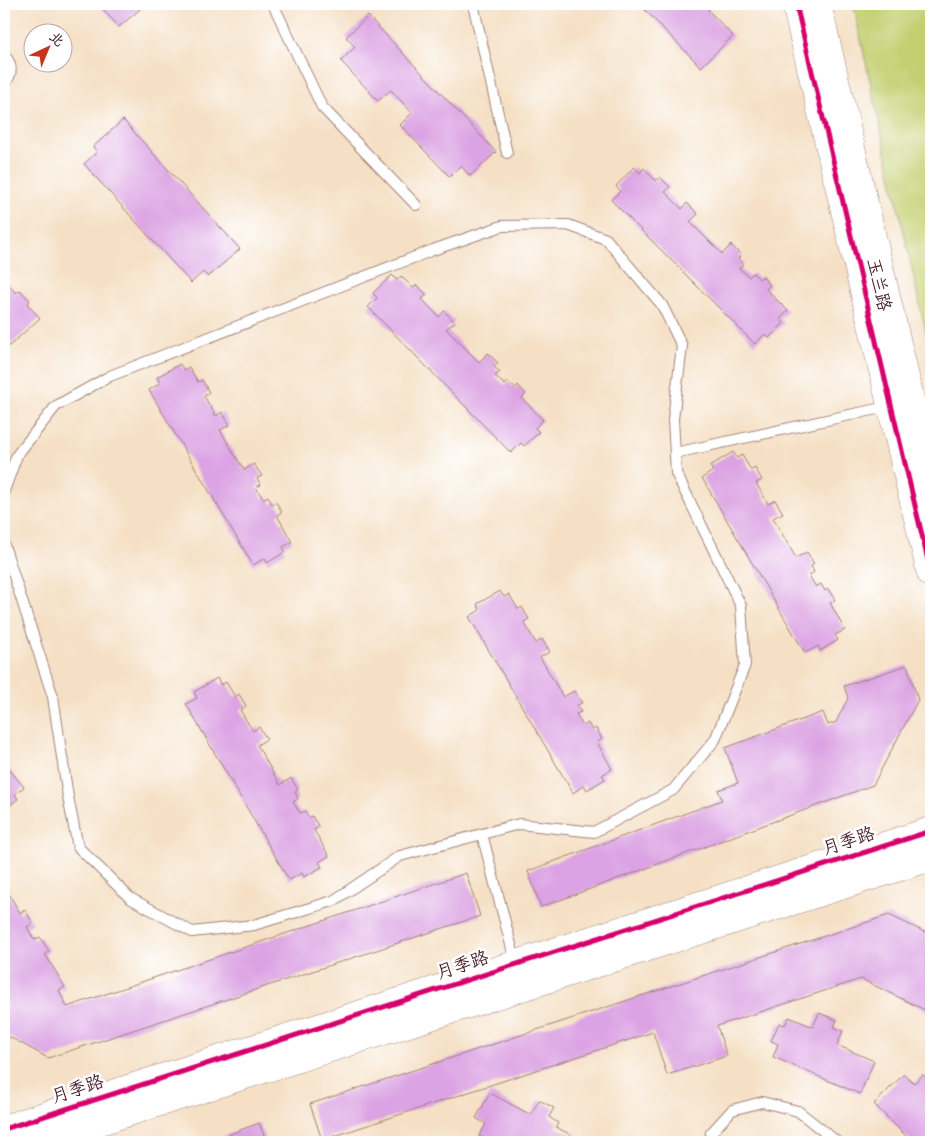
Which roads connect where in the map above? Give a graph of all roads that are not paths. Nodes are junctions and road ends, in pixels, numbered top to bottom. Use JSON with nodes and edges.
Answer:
{"nodes":[{"id":1,"x":273,"y":4,"type":"edge"},
{"id":2,"x":473,"y":4,"type":"edge"},
{"id":3,"x":796,"y":4,"type":"edge"},
{"id":4,"x":817,"y":4,"type":"edge"},
{"id":5,"x":4,"y":55,"type":"edge"},
{"id":6,"x":4,"y":84,"type":"edge"},
{"id":7,"x":507,"y":153,"type":"dead end"},
{"id":8,"x":416,"y":205,"type":"dead end"},
{"id":9,"x":892,"y":406,"type":"junction"},
{"id":10,"x":675,"y":453,"type":"junction"},
{"id":11,"x":931,"y":487,"type":"edge"},
{"id":12,"x":4,"y":491,"type":"edge"},
{"id":13,"x":4,"y":549,"type":"edge"},
{"id":14,"x":931,"y":573,"type":"edge"},
{"id":15,"x":931,"y":831,"type":"edge"},
{"id":16,"x":482,"y":834,"type":"junction"},
{"id":17,"x":931,"y":857,"type":"edge"},
{"id":18,"x":516,"y":965,"type":"junction"},
{"id":19,"x":4,"y":1129,"type":"edge"},
{"id":20,"x":34,"y":1142,"type":"edge"},
{"id":21,"x":709,"y":1142,"type":"edge"},
{"id":22,"x":837,"y":1142,"type":"edge"}],
"edges":[{"from":1,"to":8,"type":"lane"},
{"from":2,"to":7,"type":"lane"},
{"from":3,"to":9,"type":"street","name":"玉兰路"},
{"from":4,"to":11,"type":"street","name":"玉兰路"},
{"from":5,"to":6,"type":"lane"},
{"from":9,"to":10,"type":"lane"},
{"from":9,"to":14,"type":"street","name":"玉兰路"},
{"from":10,"to":12,"type":"lane"},
{"from":10,"to":16,"type":"lane"},
{"from":13,"to":16,"type":"lane"},
{"from":15,"to":18,"type":"street","name":"月季路"},
{"from":16,"to":18,"type":"lane"},
{"from":17,"to":20,"type":"street","name":"月季路"},
{"from":18,"to":19,"type":"street","name":"月季路"},
{"from":21,"to":22,"type":"lane"}]}
